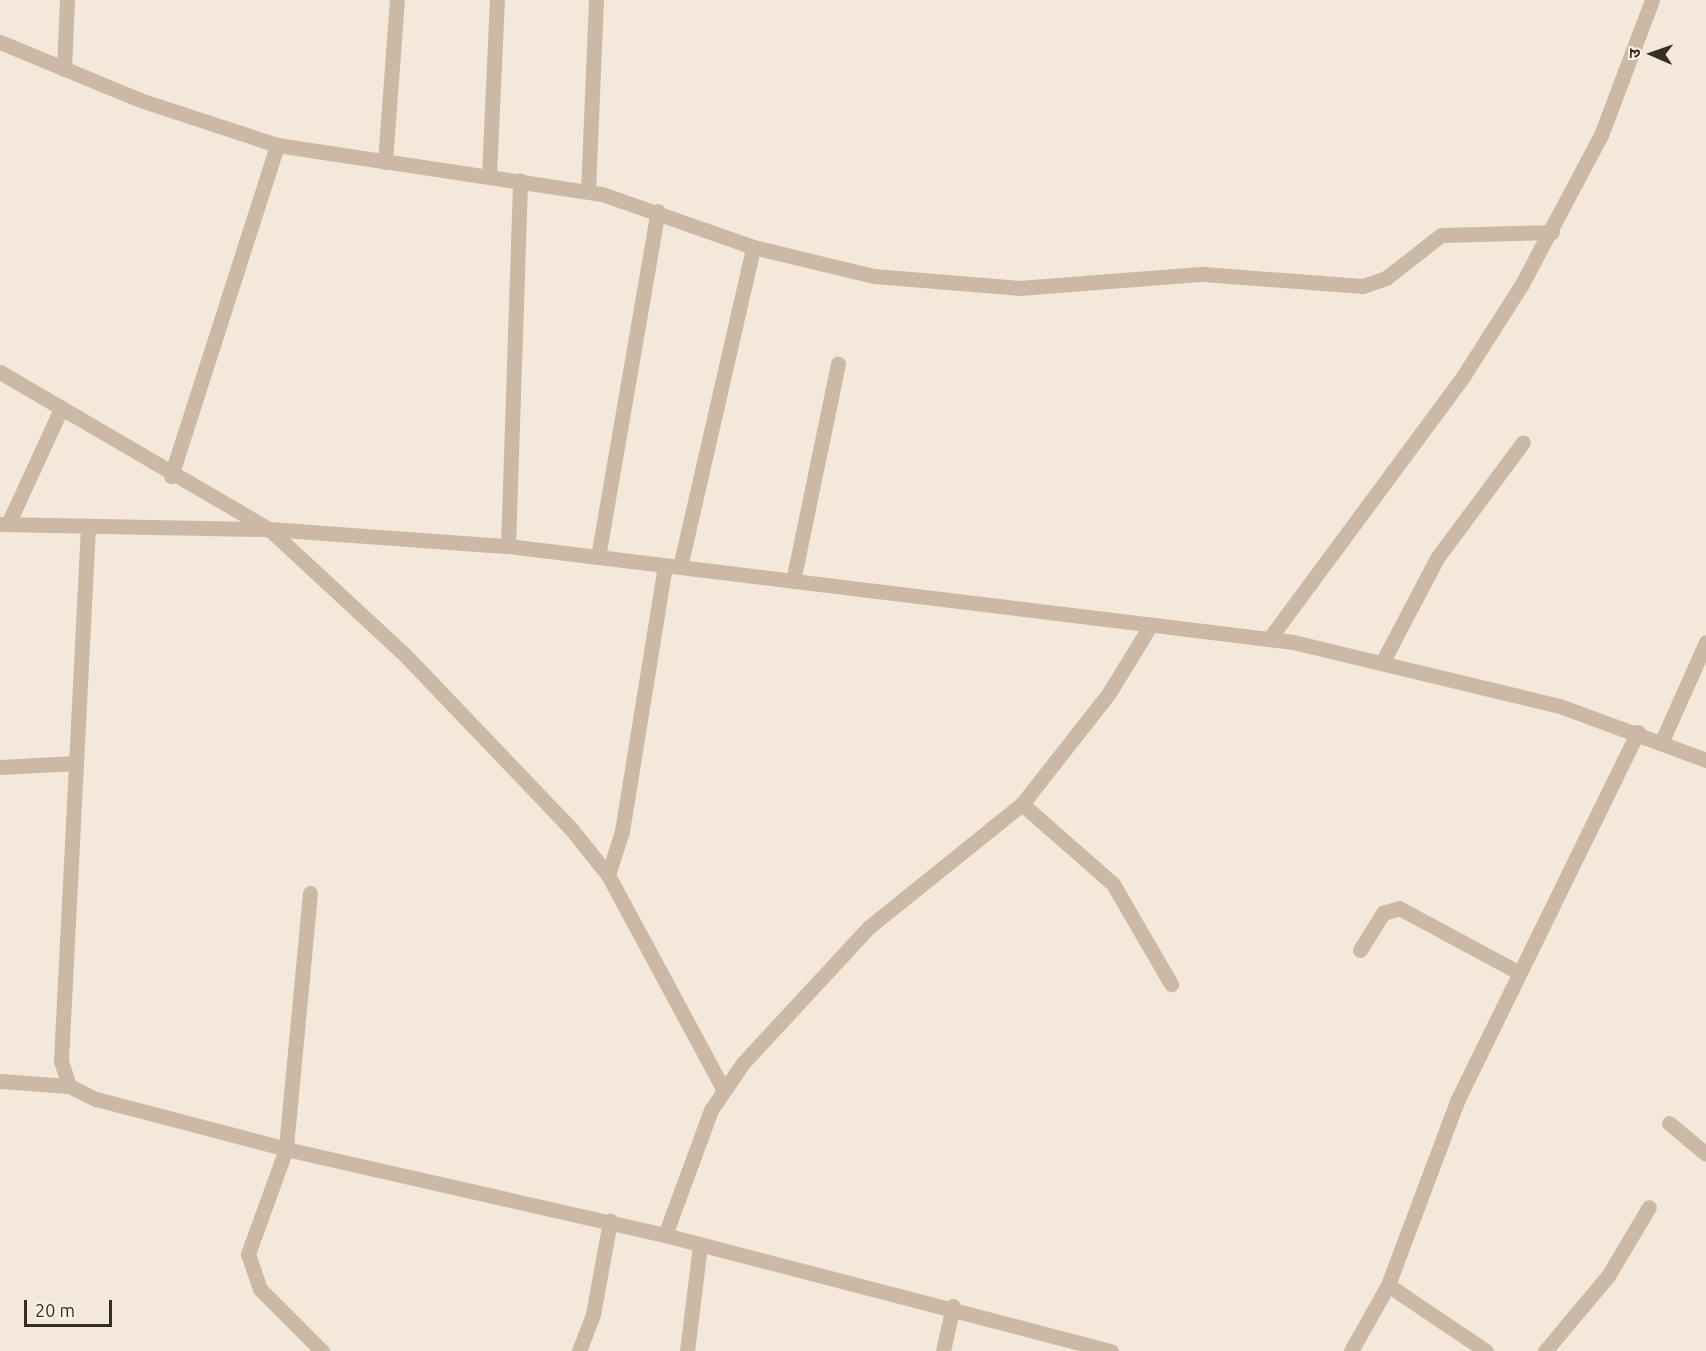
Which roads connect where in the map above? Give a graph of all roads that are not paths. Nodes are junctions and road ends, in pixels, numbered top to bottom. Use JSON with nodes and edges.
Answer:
{"nodes":[{"id":1,"x":67,"y":0,"type":"edge"},
{"id":2,"x":397,"y":0,"type":"edge"},
{"id":3,"x":497,"y":0,"type":"edge"},
{"id":4,"x":596,"y":0,"type":"edge"},
{"id":5,"x":1652,"y":0,"type":"edge"},
{"id":6,"x":0,"y":42,"type":"edge"},
{"id":7,"x":64,"y":69,"type":"junction"},
{"id":8,"x":277,"y":145,"type":"junction"},
{"id":9,"x":385,"y":162,"type":"junction"},
{"id":10,"x":489,"y":175,"type":"junction"},
{"id":11,"x":520,"y":180,"type":"junction"},
{"id":12,"x":588,"y":191,"type":"junction"},
{"id":13,"x":658,"y":211,"type":"junction"},
{"id":14,"x":1552,"y":232,"type":"junction"},
{"id":15,"x":753,"y":247,"type":"junction"},
{"id":16,"x":838,"y":364,"type":"dead end"},
{"id":17,"x":0,"y":372,"type":"edge"},
{"id":18,"x":61,"y":409,"type":"junction"},
{"id":19,"x":1523,"y":442,"type":"dead end"},
{"id":20,"x":171,"y":476,"type":"junction"},
{"id":21,"x":4,"y":524,"type":"edge"},
{"id":22,"x":88,"y":526,"type":"junction"},
{"id":23,"x":269,"y":529,"type":"junction"},
{"id":24,"x":508,"y":546,"type":"junction"},
{"id":25,"x":598,"y":557,"type":"junction"},
{"id":26,"x":673,"y":566,"type":"junction"},
{"id":27,"x":793,"y":581,"type":"junction"},
{"id":28,"x":1150,"y":626,"type":"junction"},
{"id":29,"x":1269,"y":639,"type":"junction"},
{"id":30,"x":1706,"y":642,"type":"edge"},
{"id":31,"x":1383,"y":661,"type":"junction"},
{"id":32,"x":1638,"y":732,"type":"junction"},
{"id":33,"x":1662,"y":741,"type":"junction"},
{"id":34,"x":1706,"y":760,"type":"edge"},
{"id":35,"x":76,"y":763,"type":"junction"},
{"id":36,"x":0,"y":767,"type":"edge"},
{"id":37,"x":1022,"y":804,"type":"junction"},
{"id":38,"x":608,"y":875,"type":"junction"},
{"id":39,"x":310,"y":893,"type":"dead end"},
{"id":40,"x":1360,"y":950,"type":"dead end"},
{"id":41,"x":1518,"y":972,"type":"junction"},
{"id":42,"x":1171,"y":984,"type":"dead end"},
{"id":43,"x":0,"y":1081,"type":"edge"},
{"id":44,"x":69,"y":1086,"type":"junction"},
{"id":45,"x":723,"y":1089,"type":"junction"},
{"id":46,"x":1669,"y":1123,"type":"dead end"},
{"id":47,"x":286,"y":1149,"type":"junction"},
{"id":48,"x":1706,"y":1154,"type":"edge"},
{"id":49,"x":1649,"y":1207,"type":"dead end"},
{"id":50,"x":610,"y":1221,"type":"junction"},
{"id":51,"x":665,"y":1235,"type":"junction"},
{"id":52,"x":700,"y":1245,"type":"junction"},
{"id":53,"x":1388,"y":1285,"type":"junction"},
{"id":54,"x":953,"y":1306,"type":"junction"},
{"id":55,"x":322,"y":1351,"type":"edge"},
{"id":56,"x":579,"y":1351,"type":"edge"},
{"id":57,"x":687,"y":1351,"type":"edge"},
{"id":58,"x":943,"y":1351,"type":"edge"},
{"id":59,"x":1111,"y":1351,"type":"edge"},
{"id":60,"x":1351,"y":1351,"type":"edge"},
{"id":61,"x":1486,"y":1351,"type":"edge"},
{"id":62,"x":1545,"y":1351,"type":"edge"}],
"edges":[{"from":1,"to":7,"type":"street"},
{"from":2,"to":9,"type":"street"},
{"from":3,"to":10,"type":"street"},
{"from":4,"to":12,"type":"street"},
{"from":5,"to":14,"type":"street"},
{"from":6,"to":7,"type":"street"},
{"from":7,"to":8,"type":"street"},
{"from":8,"to":9,"type":"street"},
{"from":8,"to":20,"type":"street"},
{"from":9,"to":10,"type":"street"},
{"from":10,"to":11,"type":"street"},
{"from":11,"to":12,"type":"street"},
{"from":11,"to":24,"type":"street"},
{"from":12,"to":13,"type":"street"},
{"from":13,"to":15,"type":"street"},
{"from":13,"to":25,"type":"street"},
{"from":14,"to":15,"type":"street"},
{"from":14,"to":29,"type":"street"},
{"from":15,"to":26,"type":"street"},
{"from":16,"to":27,"type":"street"},
{"from":17,"to":18,"type":"street"},
{"from":18,"to":20,"type":"street"},
{"from":18,"to":21,"type":"street"},
{"from":19,"to":31,"type":"street"},
{"from":20,"to":23,"type":"street"},
{"from":21,"to":22,"type":"street"},
{"from":22,"to":23,"type":"street"},
{"from":22,"to":35,"type":"street"},
{"from":23,"to":24,"type":"street"},
{"from":23,"to":38,"type":"street"},
{"from":24,"to":25,"type":"street"},
{"from":25,"to":26,"type":"street"},
{"from":26,"to":27,"type":"street"},
{"from":26,"to":38,"type":"street"},
{"from":27,"to":28,"type":"street"},
{"from":28,"to":29,"type":"street"},
{"from":28,"to":37,"type":"street"},
{"from":29,"to":31,"type":"street"},
{"from":30,"to":33,"type":"street"},
{"from":31,"to":32,"type":"street"},
{"from":32,"to":33,"type":"street"},
{"from":32,"to":41,"type":"street"},
{"from":33,"to":34,"type":"street"},
{"from":35,"to":36,"type":"street"},
{"from":35,"to":44,"type":"street"},
{"from":37,"to":42,"type":"street"},
{"from":37,"to":45,"type":"street"},
{"from":38,"to":45,"type":"street"},
{"from":39,"to":47,"type":"street"},
{"from":40,"to":41,"type":"street"},
{"from":41,"to":53,"type":"street"},
{"from":43,"to":44,"type":"street"},
{"from":44,"to":47,"type":"street"},
{"from":45,"to":51,"type":"street"},
{"from":46,"to":48,"type":"street"},
{"from":47,"to":50,"type":"street"},
{"from":47,"to":55,"type":"street"},
{"from":49,"to":62,"type":"street"},
{"from":50,"to":51,"type":"street"},
{"from":50,"to":56,"type":"street"},
{"from":51,"to":52,"type":"street"},
{"from":52,"to":54,"type":"street"},
{"from":52,"to":57,"type":"street"},
{"from":53,"to":60,"type":"street"},
{"from":53,"to":61,"type":"street"},
{"from":54,"to":58,"type":"street"},
{"from":54,"to":59,"type":"street"}]}
